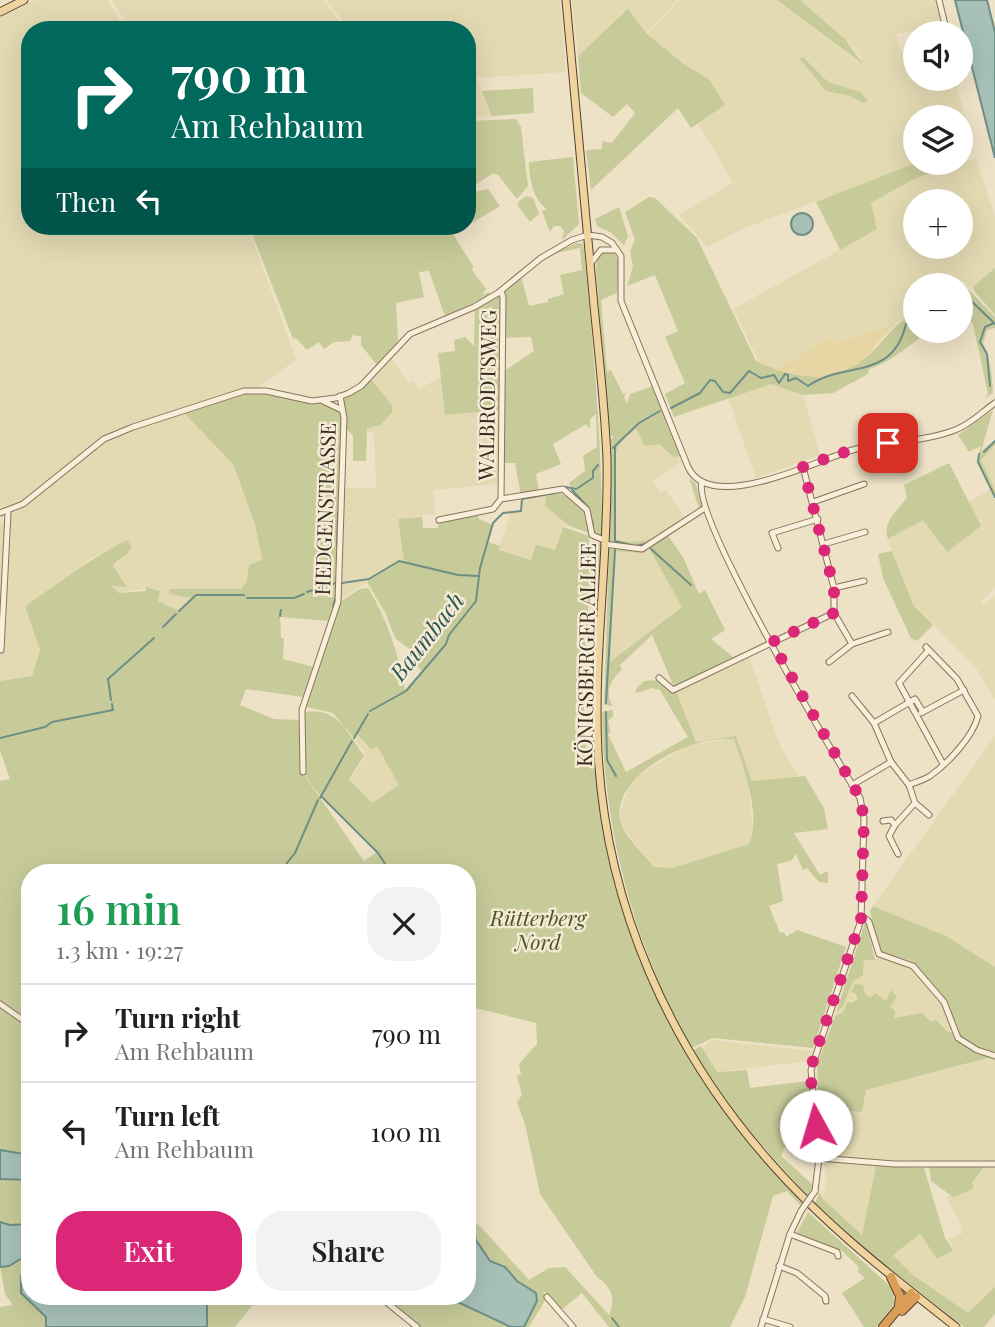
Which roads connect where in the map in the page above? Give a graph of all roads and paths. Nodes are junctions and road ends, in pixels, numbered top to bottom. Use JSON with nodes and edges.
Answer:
{"nodes":[{"id":1,"x":24,"y":0,"type":"edge"},
{"id":2,"x":566,"y":0,"type":"edge"},
{"id":3,"x":939,"y":0,"type":"edge"},
{"id":4,"x":0,"y":12,"type":"edge"},
{"id":5,"x":944,"y":21,"type":"edge"},
{"id":6,"x":588,"y":235,"type":"junction"},
{"id":7,"x":619,"y":251,"type":"junction"},
{"id":8,"x":590,"y":264,"type":"junction"},
{"id":9,"x":501,"y":291,"type":"junction"},
{"id":10,"x":341,"y":396,"type":"junction"},
{"id":11,"x":323,"y":401,"type":"junction"},
{"id":12,"x":995,"y":403,"type":"edge"},
{"id":13,"x":342,"y":410,"type":"junction"},
{"id":14,"x":803,"y":467,"type":"junction"},
{"id":15,"x":702,"y":482,"type":"junction"},
{"id":16,"x":864,"y":484,"type":"dead end"},
{"id":17,"x":501,"y":499,"type":"junction"},
{"id":18,"x":813,"y":502,"type":"junction"},
{"id":19,"x":705,"y":508,"type":"junction"},
{"id":20,"x":0,"y":513,"type":"edge"},
{"id":21,"x":8,"y":513,"type":"junction"},
{"id":22,"x":818,"y":519,"type":"junction"},
{"id":23,"x":439,"y":520,"type":"dead end"},
{"id":24,"x":865,"y":532,"type":"dead end"},
{"id":25,"x":604,"y":542,"type":"junction"},
{"id":26,"x":824,"y":544,"type":"junction"},
{"id":27,"x":778,"y":548,"type":"dead end"},
{"id":28,"x":864,"y":581,"type":"dead end"},
{"id":29,"x":834,"y":588,"type":"junction"},
{"id":30,"x":834,"y":613,"type":"junction"},
{"id":31,"x":888,"y":632,"type":"dead end"},
{"id":32,"x":772,"y":642,"type":"junction"},
{"id":33,"x":852,"y":644,"type":"junction"},
{"id":34,"x":1,"y":650,"type":"edge"},
{"id":35,"x":829,"y":662,"type":"dead end"},
{"id":36,"x":659,"y":678,"type":"dead end"},
{"id":37,"x":964,"y":690,"type":"junction"},
{"id":38,"x":852,"y":696,"type":"dead end"},
{"id":39,"x":908,"y":703,"type":"junction"},
{"id":40,"x":923,"y":712,"type":"junction"},
{"id":41,"x":915,"y":716,"type":"junction"},
{"id":42,"x":874,"y":723,"type":"junction"},
{"id":43,"x":891,"y":762,"type":"junction"},
{"id":44,"x":943,"y":764,"type":"junction"},
{"id":45,"x":303,"y":772,"type":"dead end"},
{"id":46,"x":852,"y":785,"type":"junction"},
{"id":47,"x":909,"y":785,"type":"junction"},
{"id":48,"x":915,"y":803,"type":"junction"},
{"id":49,"x":929,"y":815,"type":"dead end"},
{"id":50,"x":883,"y":821,"type":"dead end"},
{"id":51,"x":895,"y":825,"type":"junction"},
{"id":52,"x":898,"y":854,"type":"dead end"},
{"id":53,"x":862,"y":916,"type":"junction"},
{"id":54,"x":0,"y":1004,"type":"edge"},
{"id":55,"x":21,"y":1019,"type":"edge"},
{"id":56,"x":995,"y":1056,"type":"edge"},
{"id":57,"x":819,"y":1158,"type":"junction"},
{"id":58,"x":995,"y":1164,"type":"edge"},
{"id":59,"x":789,"y":1234,"type":"junction"},
{"id":60,"x":838,"y":1256,"type":"dead end"},
{"id":61,"x":779,"y":1266,"type":"junction"},
{"id":62,"x":891,"y":1277,"type":"junction"},
{"id":63,"x":913,"y":1295,"type":"junction"},
{"id":64,"x":547,"y":1297,"type":"dead end"},
{"id":65,"x":826,"y":1301,"type":"dead end"},
{"id":66,"x":390,"y":1305,"type":"edge"},
{"id":67,"x":899,"y":1307,"type":"junction"},
{"id":68,"x":763,"y":1319,"type":"junction"},
{"id":69,"x":417,"y":1327,"type":"edge"},
{"id":70,"x":573,"y":1327,"type":"edge"},
{"id":71,"x":761,"y":1327,"type":"edge"},
{"id":72,"x":790,"y":1327,"type":"edge"},
{"id":73,"x":883,"y":1327,"type":"edge"},
{"id":74,"x":890,"y":1327,"type":"edge"},
{"id":75,"x":956,"y":1327,"type":"edge"}],
"edges":[{"from":1,"to":4,"type":"main road"},
{"from":2,"to":6,"type":"main road","name":"KÖNIGSBERGER ALLEE"},
{"from":3,"to":5,"type":"street"},
{"from":6,"to":7,"type":"street"},
{"from":6,"to":8,"type":"main road","name":"KÖNIGSBERGER ALLEE"},
{"from":6,"to":9,"type":"street"},
{"from":7,"to":8,"type":"street"},
{"from":7,"to":15,"type":"street"},
{"from":8,"to":25,"type":"main road","name":"KÖNIGSBERGER ALLEE"},
{"from":9,"to":10,"type":"street"},
{"from":9,"to":17,"type":"street","name":"WALBRODTSWEG"},
{"from":10,"to":11,"type":"street"},
{"from":10,"to":13,"type":"street","name":"HEDGENSTRASSE"},
{"from":11,"to":13,"type":"street","name":"HEDGENSTRASSE"},
{"from":11,"to":21,"type":"street"},
{"from":12,"to":14,"type":"street"},
{"from":13,"to":45,"type":"street","name":"HEDGENSTRASSE"},
{"from":14,"to":15,"type":"street"},
{"from":14,"to":18,"type":"street"},
{"from":15,"to":19,"type":"street"},
{"from":16,"to":18,"type":"street"},
{"from":17,"to":23,"type":"street"},
{"from":17,"to":25,"type":"street"},
{"from":18,"to":22,"type":"street"},
{"from":19,"to":25,"type":"street"},
{"from":19,"to":32,"type":"street"},
{"from":20,"to":21,"type":"street"},
{"from":21,"to":34,"type":"street"},
{"from":22,"to":26,"type":"street"},
{"from":22,"to":27,"type":"street"},
{"from":24,"to":26,"type":"street"},
{"from":25,"to":62,"type":"main road","name":"KÖNIGSBERGER ALLEE"},
{"from":26,"to":29,"type":"street"},
{"from":28,"to":29,"type":"street"},
{"from":29,"to":30,"type":"street"},
{"from":30,"to":32,"type":"street"},
{"from":30,"to":33,"type":"street"},
{"from":31,"to":33,"type":"street"},
{"from":32,"to":36,"type":"street"},
{"from":32,"to":46,"type":"street"},
{"from":33,"to":35,"type":"street"},
{"from":37,"to":39,"type":"street"},
{"from":37,"to":40,"type":"street"},
{"from":37,"to":44,"type":"street"},
{"from":38,"to":42,"type":"street"},
{"from":39,"to":40,"type":"street"},
{"from":39,"to":41,"type":"street"},
{"from":39,"to":42,"type":"street"},
{"from":40,"to":41,"type":"street"},
{"from":41,"to":44,"type":"street"},
{"from":42,"to":43,"type":"street"},
{"from":43,"to":46,"type":"street"},
{"from":43,"to":47,"type":"street"},
{"from":44,"to":47,"type":"street"},
{"from":46,"to":53,"type":"street"},
{"from":47,"to":48,"type":"street"},
{"from":48,"to":49,"type":"street"},
{"from":48,"to":51,"type":"street"},
{"from":50,"to":51,"type":"street"},
{"from":51,"to":52,"type":"street"},
{"from":53,"to":56,"type":"street"},
{"from":53,"to":57,"type":"street"},
{"from":54,"to":55,"type":"street"},
{"from":57,"to":58,"type":"street"},
{"from":57,"to":59,"type":"street","bridge":true},
{"from":59,"to":60,"type":"street"},
{"from":59,"to":61,"type":"street"},
{"from":61,"to":65,"type":"street"},
{"from":61,"to":68,"type":"street"},
{"from":62,"to":63,"type":"main road","name":"KÖNIGSBERGER ALLEE"},
{"from":62,"to":67,"type":"highway"},
{"from":63,"to":67,"type":"highway"},
{"from":63,"to":74,"type":"highway"},
{"from":63,"to":75,"type":"main road","name":"KÖNIGSBERGER ALLEE"},
{"from":64,"to":70,"type":"street"},
{"from":66,"to":69,"type":"street"},
{"from":67,"to":73,"type":"highway"},
{"from":68,"to":71,"type":"street"},
{"from":68,"to":72,"type":"street"}]}
